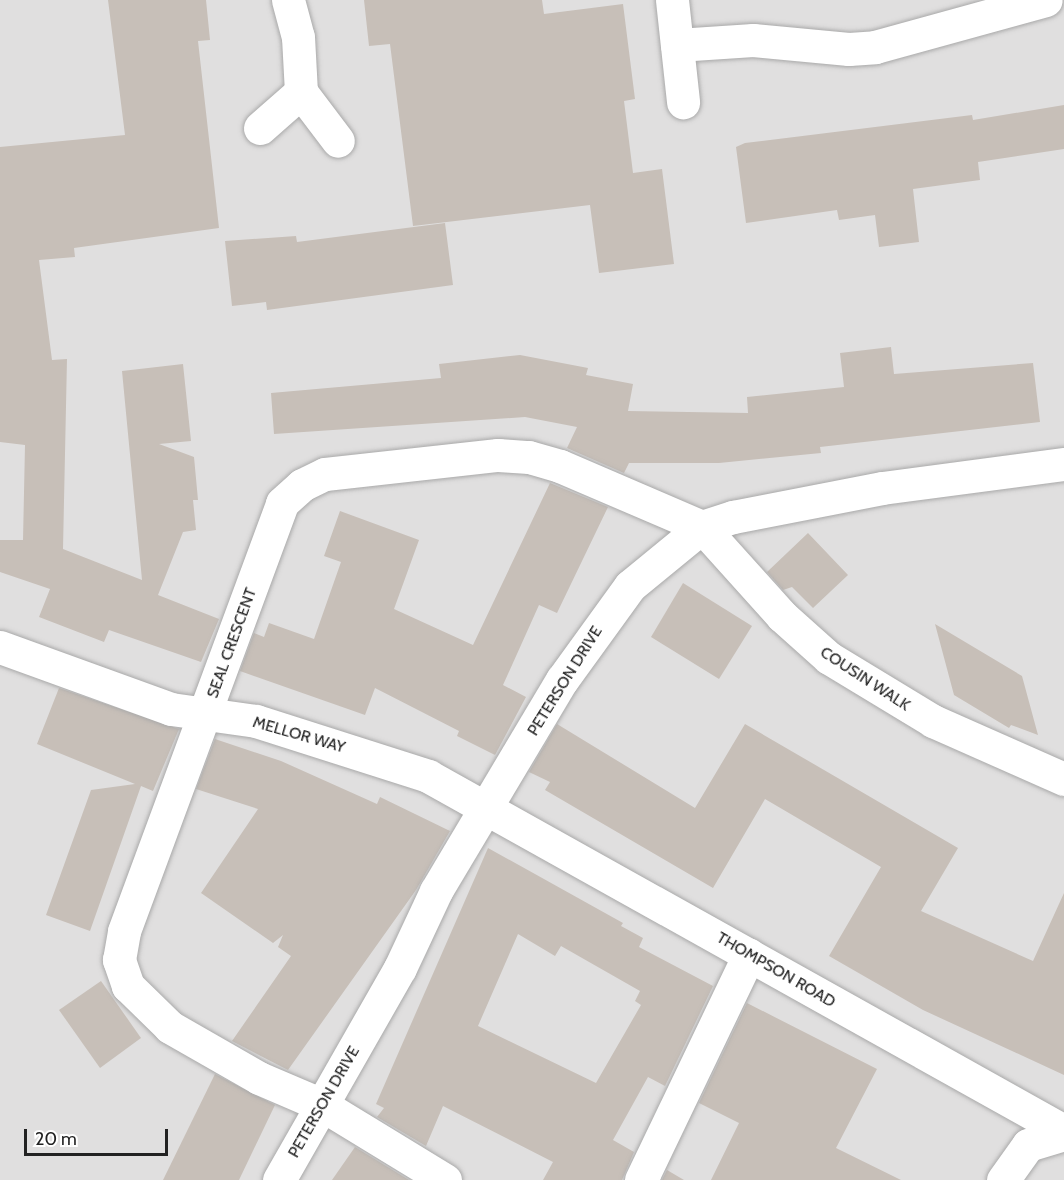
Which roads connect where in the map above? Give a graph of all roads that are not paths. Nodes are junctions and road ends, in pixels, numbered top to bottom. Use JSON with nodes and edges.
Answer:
{"nodes":[{"id":1,"x":288,"y":0,"type":"edge"},
{"id":2,"x":672,"y":0,"type":"edge"},
{"id":3,"x":1046,"y":0,"type":"edge"},
{"id":4,"x":677,"y":45,"type":"junction"},
{"id":5,"x":301,"y":92,"type":"junction"},
{"id":6,"x":683,"y":102,"type":"dead end"},
{"id":7,"x":260,"y":128,"type":"dead end"},
{"id":8,"x":338,"y":141,"type":"dead end"},
{"id":9,"x":1064,"y":464,"type":"edge"},
{"id":10,"x":702,"y":527,"type":"junction"},
{"id":11,"x":0,"y":647,"type":"edge"},
{"id":12,"x":206,"y":715,"type":"junction"},
{"id":13,"x":1064,"y":779,"type":"edge"},
{"id":14,"x":489,"y":808,"type":"junction"},
{"id":15,"x":749,"y":955,"type":"junction"},
{"id":16,"x":322,"y":1105,"type":"junction"},
{"id":17,"x":1064,"y":1132,"type":"edge"},
{"id":18,"x":279,"y":1180,"type":"edge"},
{"id":19,"x":445,"y":1180,"type":"edge"},
{"id":20,"x":641,"y":1180,"type":"edge"},
{"id":21,"x":1003,"y":1180,"type":"edge"}],
"edges":[{"from":1,"to":5,"type":"street"},
{"from":2,"to":4,"type":"street"},
{"from":3,"to":4,"type":"street"},
{"from":4,"to":6,"type":"street"},
{"from":5,"to":7,"type":"street"},
{"from":5,"to":8,"type":"street"},
{"from":9,"to":10,"type":"street","name":"PETERSON DRIVE"},
{"from":10,"to":12,"type":"street","name":"SEAL CRESCENT"},
{"from":10,"to":13,"type":"street","name":"COUSIN WALK"},
{"from":10,"to":14,"type":"street","name":"PETERSON DRIVE"},
{"from":11,"to":12,"type":"street","name":"MELLOR WAY"},
{"from":12,"to":14,"type":"street","name":"MELLOR WAY"},
{"from":12,"to":16,"type":"street","name":"SEAL CRESCENT"},
{"from":14,"to":15,"type":"street","name":"THOMPSON ROAD"},
{"from":14,"to":16,"type":"street","name":"PETERSON DRIVE"},
{"from":15,"to":17,"type":"street","name":"THOMPSON ROAD"},
{"from":15,"to":20,"type":"street"},
{"from":16,"to":18,"type":"street","name":"PETERSON DRIVE"},
{"from":16,"to":19,"type":"street","name":"SEAL CRESCENT"},
{"from":17,"to":21,"type":"street"}]}
